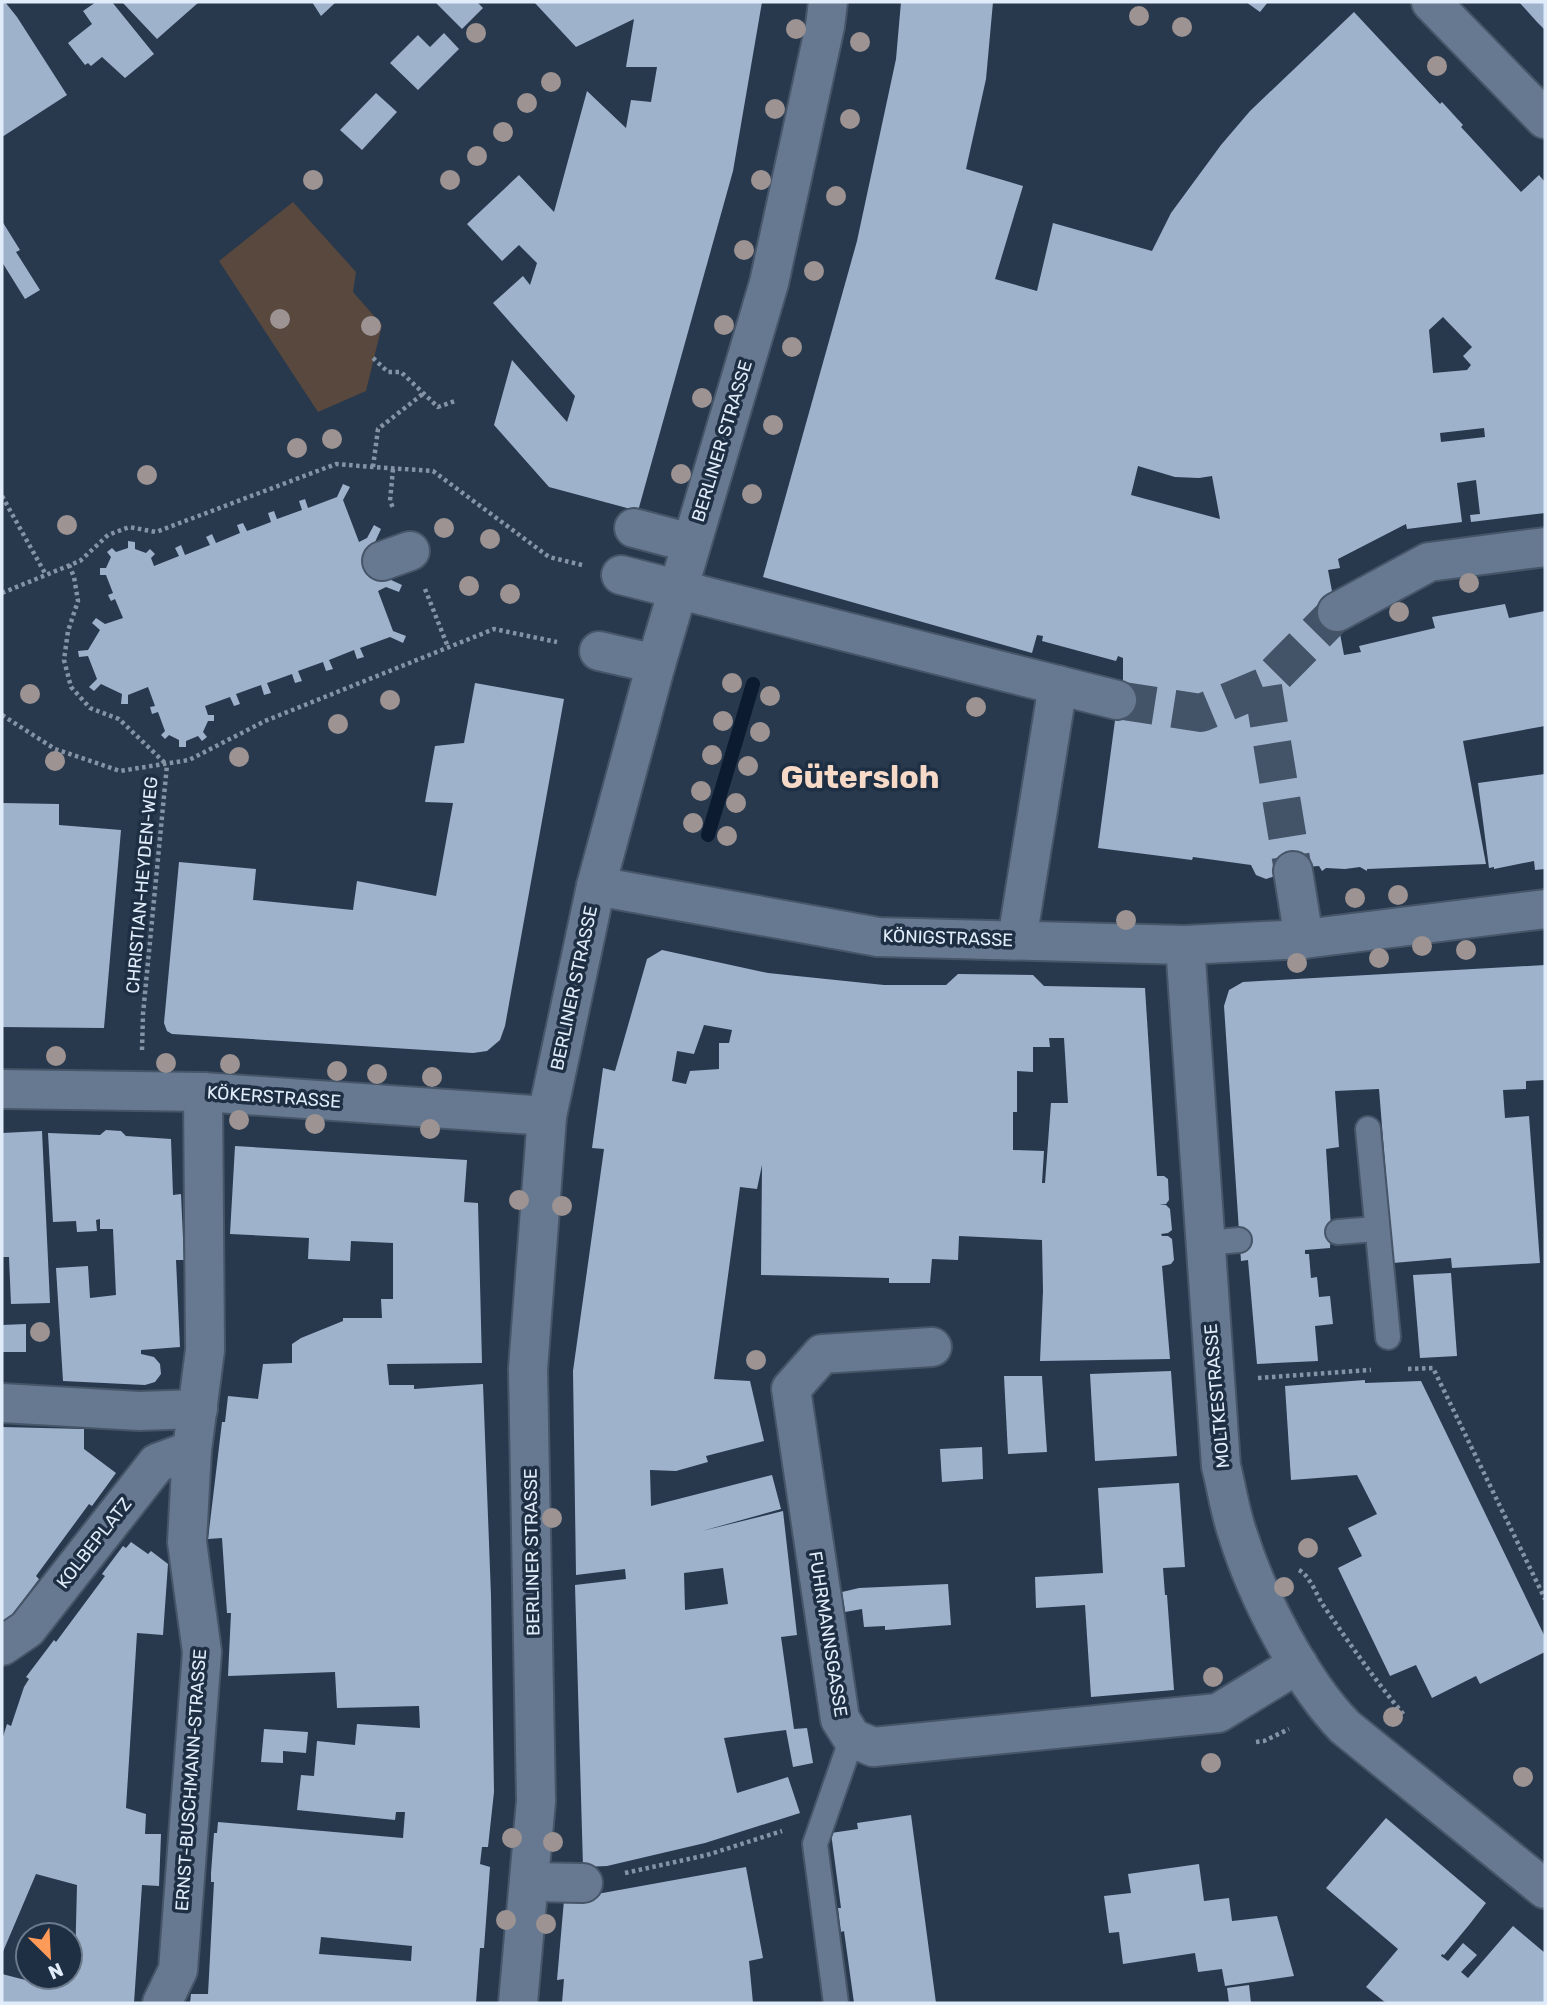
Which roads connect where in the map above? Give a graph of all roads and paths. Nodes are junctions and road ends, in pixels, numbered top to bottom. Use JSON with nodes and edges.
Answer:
{"nodes":[{"id":1,"x":828,"y":2,"type":"edge"},
{"id":2,"x":1431,"y":2,"type":"edge"},
{"id":3,"x":1545,"y":119,"type":"edge"},
{"id":4,"x":373,"y":358,"type":"dead end"},
{"id":5,"x":424,"y":393,"type":"junction"},
{"id":6,"x":455,"y":401,"type":"dead end"},
{"id":7,"x":373,"y":467,"type":"junction"},
{"id":8,"x":2,"y":496,"type":"edge"},
{"id":9,"x":634,"y":528,"type":"dead end"},
{"id":10,"x":691,"y":543,"type":"junction"},
{"id":11,"x":1545,"y":547,"type":"edge"},
{"id":12,"x":69,"y":565,"type":"junction"},
{"id":13,"x":46,"y":575,"type":"junction"},
{"id":14,"x":621,"y":575,"type":"joint"},
{"id":15,"x":678,"y":589,"type":"junction"},
{"id":16,"x":2,"y":593,"type":"edge"},
{"id":17,"x":1336,"y":612,"type":"tunnel mouth"},
{"id":18,"x":599,"y":651,"type":"joint"},
{"id":19,"x":656,"y":664,"type":"junction"},
{"id":20,"x":1058,"y":685,"type":"junction"},
{"id":21,"x":1117,"y":700,"type":"tunnel mouth"},
{"id":22,"x":2,"y":715,"type":"edge"},
{"id":23,"x":167,"y":765,"type":"junction"},
{"id":24,"x":1293,"y":871,"type":"tunnel mouth"},
{"id":25,"x":596,"y":886,"type":"junction"},
{"id":26,"x":1545,"y":909,"type":"edge"},
{"id":27,"x":1304,"y":939,"type":"junction"},
{"id":28,"x":1017,"y":940,"type":"junction"},
{"id":29,"x":1185,"y":945,"type":"junction"},
{"id":30,"x":2,"y":1089,"type":"edge"},
{"id":31,"x":139,"y":1091,"type":"junction"},
{"id":32,"x":203,"y":1092,"type":"junction"},
{"id":33,"x":547,"y":1116,"type":"junction"},
{"id":34,"x":1368,"y":1129,"type":"dead end"},
{"id":35,"x":1376,"y":1228,"type":"junction"},
{"id":36,"x":1338,"y":1232,"type":"dead end"},
{"id":37,"x":1388,"y":1337,"type":"dead end"},
{"id":38,"x":932,"y":1347,"type":"dead end"},
{"id":39,"x":1395,"y":1369,"type":"dead end"},
{"id":40,"x":1383,"y":1370,"type":"dead end"},
{"id":41,"x":1215,"y":1381,"type":"junction"},
{"id":42,"x":2,"y":1403,"type":"edge"},
{"id":43,"x":198,"y":1409,"type":"junction"},
{"id":44,"x":139,"y":1410,"type":"junction"},
{"id":45,"x":192,"y":1450,"type":"junction"},
{"id":46,"x":157,"y":1463,"type":"junction"},
{"id":47,"x":1237,"y":1534,"type":"junction"},
{"id":48,"x":1545,"y":1600,"type":"edge"},
{"id":49,"x":2,"y":1646,"type":"edge"},
{"id":50,"x":1298,"y":1664,"type":"junction"},
{"id":51,"x":1328,"y":1710,"type":"junction"},
{"id":52,"x":1407,"y":1719,"type":"dead end"},
{"id":53,"x":852,"y":1738,"type":"junction"},
{"id":54,"x":1251,"y":1743,"type":"dead end"},
{"id":55,"x":822,"y":1818,"type":"junction"},
{"id":56,"x":528,"y":1882,"type":"junction"},
{"id":57,"x":583,"y":1883,"type":"joint"},
{"id":58,"x":1545,"y":1889,"type":"edge"},
{"id":59,"x":162,"y":2003,"type":"edge"},
{"id":60,"x":518,"y":2003,"type":"edge"},
{"id":61,"x":836,"y":2003,"type":"edge"}],
"edges":[{"from":1,"to":10,"type":"street","name":"BERLINER STRASSE"},
{"from":2,"to":3,"type":"street"},
{"from":4,"to":5,"type":"path"},
{"from":5,"to":6,"type":"path"},
{"from":5,"to":7,"type":"path"},
{"from":7,"to":12,"type":"path"},
{"from":7,"to":14,"type":"path"},
{"from":8,"to":13,"type":"path"},
{"from":9,"to":10,"type":"street"},
{"from":10,"to":15,"type":"street","name":"BERLINER STRASSE"},
{"from":11,"to":17,"type":"street"},
{"from":12,"to":13,"type":"path"},
{"from":12,"to":23,"type":"path","name":"CHRISTIAN-HEYDEN-WEG"},
{"from":13,"to":16,"type":"path"},
{"from":14,"to":15,"type":"street"},
{"from":15,"to":19,"type":"street","name":"BERLINER STRASSE"},
{"from":15,"to":20,"type":"street"},
{"from":18,"to":19,"type":"street"},
{"from":18,"to":23,"type":"path"},
{"from":19,"to":25,"type":"street","name":"BERLINER STRASSE"},
{"from":20,"to":21,"type":"street"},
{"from":20,"to":28,"type":"street"},
{"from":22,"to":23,"type":"path"},
{"from":23,"to":31,"type":"path","name":"CHRISTIAN-HEYDEN-WEG"},
{"from":24,"to":27,"type":"street"},
{"from":25,"to":28,"type":"street","name":"KÖNIGSTRASSE"},
{"from":25,"to":33,"type":"street","name":"BERLINER STRASSE"},
{"from":26,"to":27,"type":"street","name":"KÖNIGSTRASSE"},
{"from":27,"to":29,"type":"street","name":"KÖNIGSTRASSE"},
{"from":28,"to":29,"type":"street","name":"KÖNIGSTRASSE"},
{"from":29,"to":41,"type":"street","name":"MOLTKESTRASSE"},
{"from":30,"to":31,"type":"street","name":"KÖKERSTRASSE"},
{"from":31,"to":32,"type":"street","name":"KÖKERSTRASSE"},
{"from":32,"to":33,"type":"street","name":"KÖKERSTRASSE"},
{"from":32,"to":43,"type":"street","name":"ERNST-BUSCHMANN-STRASSE"},
{"from":33,"to":56,"type":"street","name":"BERLINER STRASSE"},
{"from":34,"to":35,"type":"lane"},
{"from":35,"to":36,"type":"lane"},
{"from":35,"to":37,"type":"lane"},
{"from":38,"to":53,"type":"street","name":"FUHRMANNSGASSE"},
{"from":39,"to":48,"type":"path"},
{"from":40,"to":41,"type":"path"},
{"from":41,"to":47,"type":"street","name":"MOLTKESTRASSE"},
{"from":42,"to":44,"type":"street"},
{"from":43,"to":44,"type":"street"},
{"from":43,"to":45,"type":"street","name":"ERNST-BUSCHMANN-STRASSE"},
{"from":44,"to":46,"type":"street"},
{"from":45,"to":46,"type":"street"},
{"from":45,"to":59,"type":"street","name":"ERNST-BUSCHMANN-STRASSE"},
{"from":46,"to":49,"type":"street","name":"KOLBEPLATZ"},
{"from":47,"to":50,"type":"street","name":"MOLTKESTRASSE"},
{"from":47,"to":52,"type":"path"},
{"from":50,"to":51,"type":"street","name":"MOLTKESTRASSE"},
{"from":50,"to":53,"type":"street","name":"FUHRMANNSGASSE"},
{"from":51,"to":54,"type":"path"},
{"from":51,"to":58,"type":"street","name":"MOLTKESTRASSE"},
{"from":53,"to":55,"type":"lane"},
{"from":55,"to":57,"type":"path"},
{"from":55,"to":61,"type":"lane"},
{"from":56,"to":57,"type":"street"},
{"from":56,"to":60,"type":"street","name":"BERLINER STRASSE"}]}
